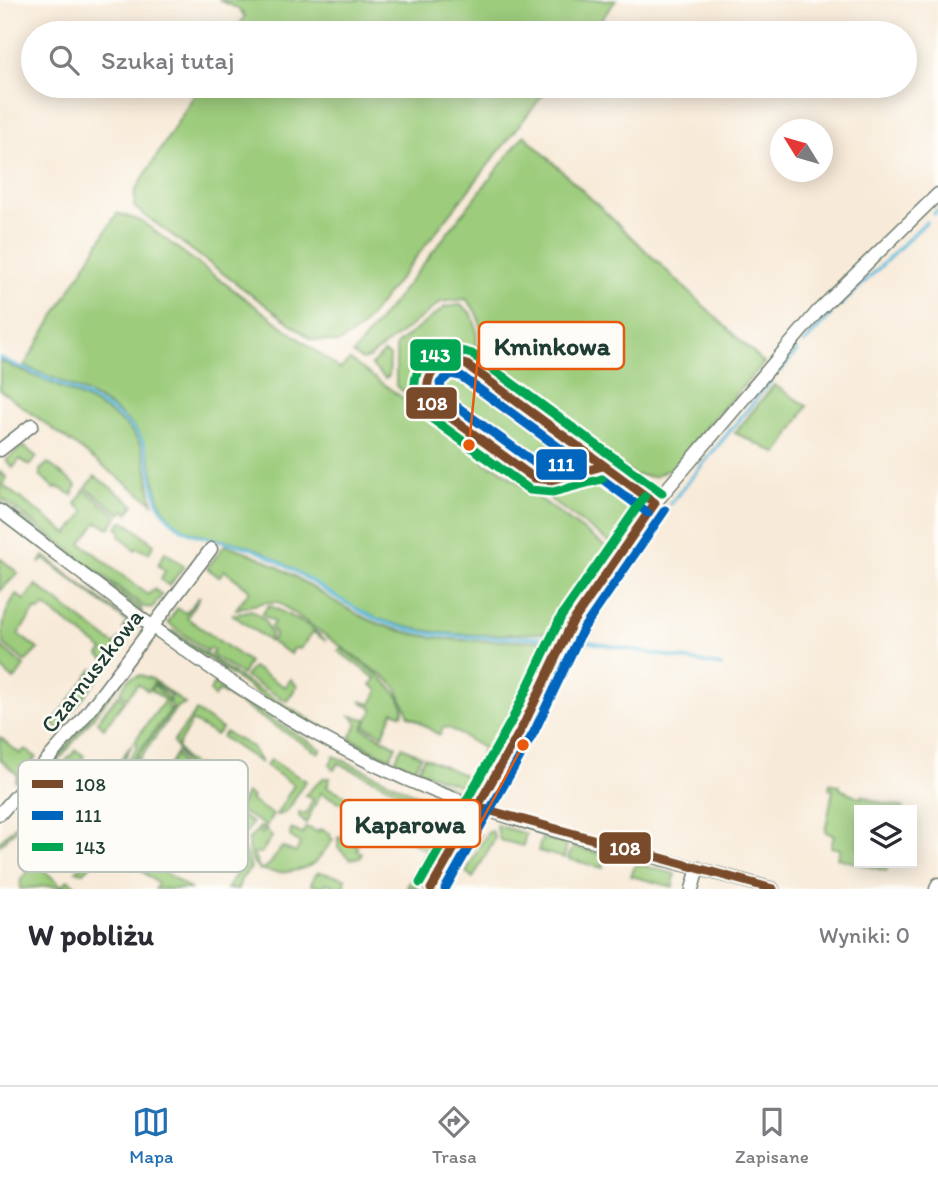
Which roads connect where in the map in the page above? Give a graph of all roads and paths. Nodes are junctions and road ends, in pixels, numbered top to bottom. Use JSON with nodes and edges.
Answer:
{"nodes":[{"id":1,"x":938,"y":194,"type":"edge"},
{"id":2,"x":32,"y":425,"type":"dead end"},
{"id":3,"x":0,"y":450,"type":"edge"},
{"id":4,"x":0,"y":511,"type":"edge"},
{"id":5,"x":211,"y":549,"type":"dead end"},
{"id":6,"x":153,"y":627,"type":"junction"},
{"id":7,"x":50,"y":760,"type":"edge"},
{"id":8,"x":18,"y":794,"type":"edge"},
{"id":9,"x":477,"y":807,"type":"junction"},
{"id":10,"x":0,"y":814,"type":"edge"},
{"id":11,"x":698,"y":868,"type":"junction"},
{"id":12,"x":938,"y":884,"type":"edge"},
{"id":13,"x":431,"y":889,"type":"edge"},
{"id":14,"x":692,"y":889,"type":"edge"},
{"id":15,"x":773,"y":889,"type":"edge"},
{"id":16,"x":936,"y":889,"type":"edge"}],
"edges":[{"from":1,"to":9,"type":"street"},
{"from":2,"to":3,"type":"street"},
{"from":4,"to":6,"type":"street"},
{"from":5,"to":6,"type":"street","name":"Czarnuszkowa"},
{"from":6,"to":7,"type":"street","name":"Czarnuszkowa"},
{"from":6,"to":9,"type":"street"},
{"from":8,"to":10,"type":"street","name":"Czarnuszkowa"},
{"from":9,"to":11,"type":"street"},
{"from":9,"to":13,"type":"street"},
{"from":11,"to":14,"type":"street"},
{"from":11,"to":15,"type":"street"},
{"from":12,"to":16,"type":"street"}]}
